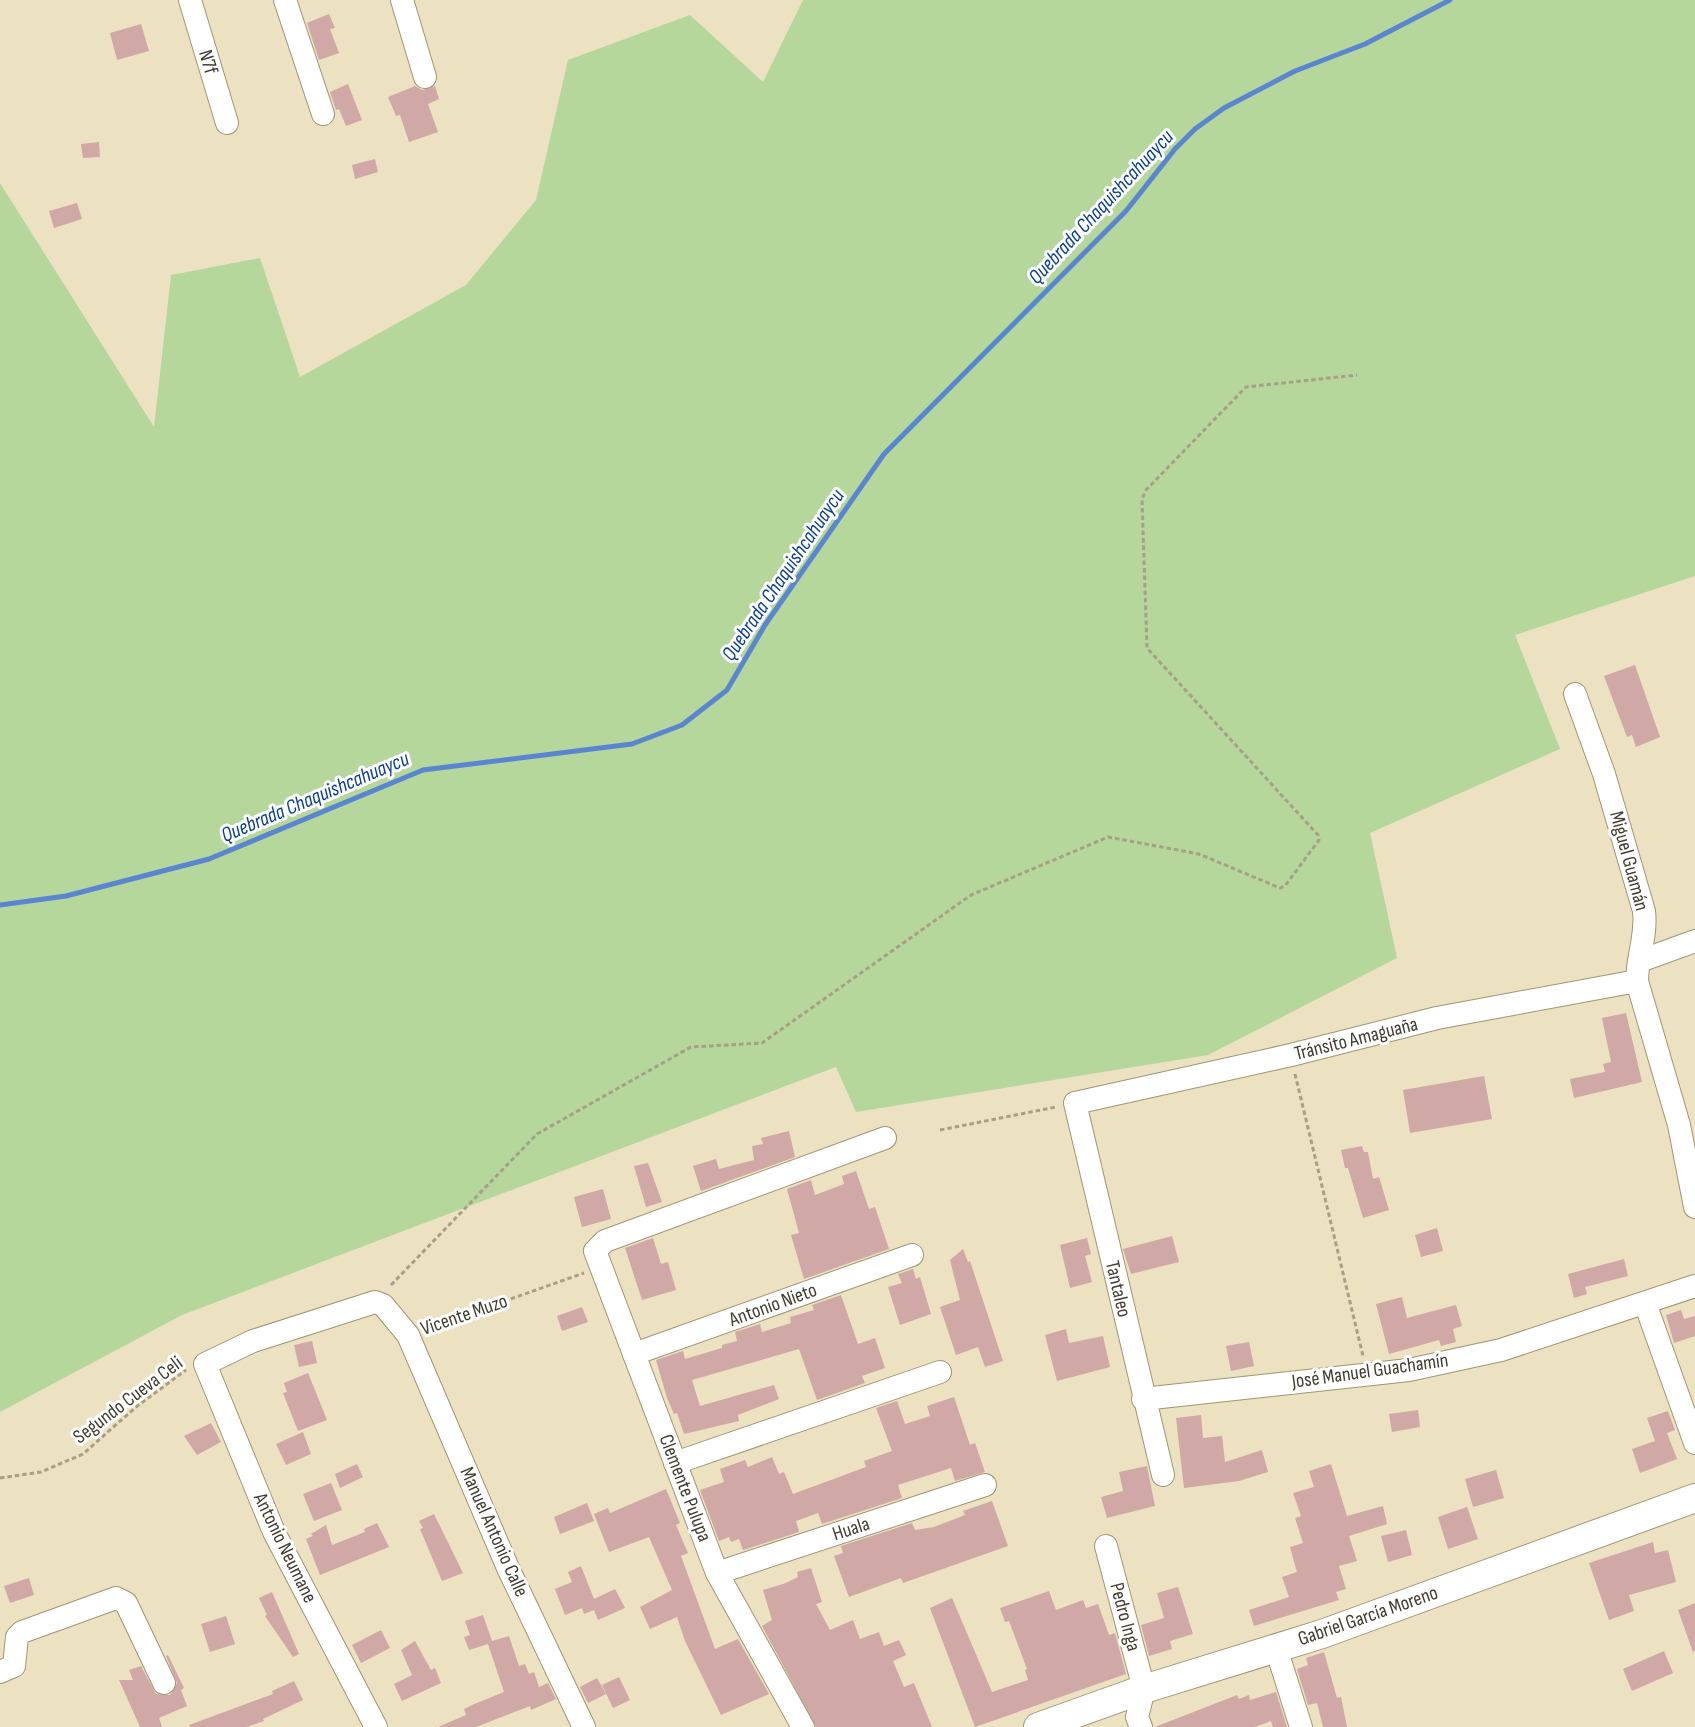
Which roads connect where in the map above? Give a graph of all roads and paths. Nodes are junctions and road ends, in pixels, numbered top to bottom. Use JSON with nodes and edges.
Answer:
{"nodes":[{"id":1,"x":190,"y":0,"type":"edge"},
{"id":2,"x":285,"y":0,"type":"edge"},
{"id":3,"x":402,"y":0,"type":"edge"},
{"id":4,"x":425,"y":77,"type":"dead end"},
{"id":5,"x":323,"y":114,"type":"dead end"},
{"id":6,"x":227,"y":123,"type":"dead end"},
{"id":7,"x":1357,"y":375,"type":"dead end"},
{"id":8,"x":1575,"y":694,"type":"dead end"},
{"id":9,"x":1695,"y":941,"type":"edge"},
{"id":10,"x":1639,"y":971,"type":"junction"},
{"id":11,"x":1291,"y":1055,"type":"junction"},
{"id":12,"x":1075,"y":1103,"type":"junction"},
{"id":13,"x":1687,"y":1123,"type":"edge"},
{"id":14,"x":940,"y":1130,"type":"dead end"},
{"id":15,"x":885,"y":1138,"type":"dead end"},
{"id":16,"x":1695,"y":1207,"type":"edge"},
{"id":17,"x":912,"y":1255,"type":"dead end"},
{"id":18,"x":600,"y":1268,"type":"junction"},
{"id":19,"x":1695,"y":1286,"type":"edge"},
{"id":20,"x":375,"y":1302,"type":"junction"},
{"id":21,"x":1645,"y":1303,"type":"junction"},
{"id":22,"x":408,"y":1335,"type":"junction"},
{"id":23,"x":634,"y":1354,"type":"junction"},
{"id":24,"x":206,"y":1364,"type":"junction"},
{"id":25,"x":940,"y":1372,"type":"dead end"},
{"id":26,"x":1367,"y":1372,"type":"junction"},
{"id":27,"x":1143,"y":1399,"type":"junction"},
{"id":28,"x":1695,"y":1443,"type":"edge"},
{"id":29,"x":675,"y":1462,"type":"junction"},
{"id":30,"x":1163,"y":1475,"type":"dead end"},
{"id":31,"x":0,"y":1479,"type":"edge"},
{"id":32,"x":985,"y":1485,"type":"dead end"},
{"id":33,"x":1695,"y":1498,"type":"edge"},
{"id":34,"x":1106,"y":1546,"type":"dead end"},
{"id":35,"x":717,"y":1573,"type":"junction"},
{"id":36,"x":1276,"y":1648,"type":"junction"},
{"id":37,"x":0,"y":1672,"type":"edge"},
{"id":38,"x":164,"y":1683,"type":"dead end"},
{"id":39,"x":1144,"y":1689,"type":"junction"},
{"id":40,"x":376,"y":1727,"type":"edge"},
{"id":41,"x":584,"y":1727,"type":"edge"},
{"id":42,"x":803,"y":1727,"type":"edge"},
{"id":43,"x":1038,"y":1727,"type":"edge"},
{"id":44,"x":1141,"y":1727,"type":"edge"},
{"id":45,"x":1301,"y":1727,"type":"edge"}],
"edges":[{"from":1,"to":6,"type":"street","name":"N7f"},
{"from":2,"to":5,"type":"street"},
{"from":3,"to":4,"type":"street"},
{"from":7,"to":20,"type":"path"},
{"from":8,"to":10,"type":"street","name":"Miguel Guamán"},
{"from":9,"to":10,"type":"street","name":"Tránsito Amaguaña"},
{"from":10,"to":11,"type":"street","name":"Tránsito Amaguaña"},
{"from":10,"to":13,"type":"street","name":"Miguel Guamán"},
{"from":11,"to":12,"type":"street","name":"Tránsito Amaguaña"},
{"from":11,"to":26,"type":"path"},
{"from":12,"to":14,"type":"path"},
{"from":12,"to":27,"type":"street","name":"Tantaleo"},
{"from":13,"to":16,"type":"street","name":"Miguel Guamán"},
{"from":15,"to":18,"type":"street","name":"Clemente Pulupa"},
{"from":17,"to":23,"type":"street","name":"Antonio Nieto"},
{"from":18,"to":22,"type":"path","name":"Vicente Muzo"},
{"from":18,"to":23,"type":"street","name":"Clemente Pulupa"},
{"from":19,"to":21,"type":"street","name":"José Manuel Guachamín"},
{"from":20,"to":22,"type":"street","name":"Vicente Muzo"},
{"from":20,"to":24,"type":"street"},
{"from":21,"to":26,"type":"street","name":"José Manuel Guachamín"},
{"from":21,"to":28,"type":"street"},
{"from":22,"to":41,"type":"street","name":"Manuel Antonio Calle"},
{"from":23,"to":29,"type":"street","name":"Clemente Pulupa"},
{"from":24,"to":31,"type":"path","name":"Segundo Cueva Celi"},
{"from":24,"to":40,"type":"street","name":"Antonio Neumane"},
{"from":25,"to":29,"type":"street"},
{"from":26,"to":27,"type":"street","name":"José Manuel Guachamín"},
{"from":27,"to":30,"type":"street","name":"Tantaleo"},
{"from":29,"to":35,"type":"street","name":"Clemente Pulupa"},
{"from":32,"to":35,"type":"street","name":"Huala"},
{"from":33,"to":36,"type":"street","name":"Gabriel García Moreno"},
{"from":34,"to":39,"type":"street","name":"Pedro Inga"},
{"from":35,"to":42,"type":"street","name":"Clemente Pulupa"},
{"from":36,"to":39,"type":"street","name":"Gabriel García Moreno"},
{"from":36,"to":45,"type":"street"},
{"from":37,"to":38,"type":"street"},
{"from":39,"to":43,"type":"street","name":"Gabriel García Moreno"},
{"from":39,"to":44,"type":"street"}]}
